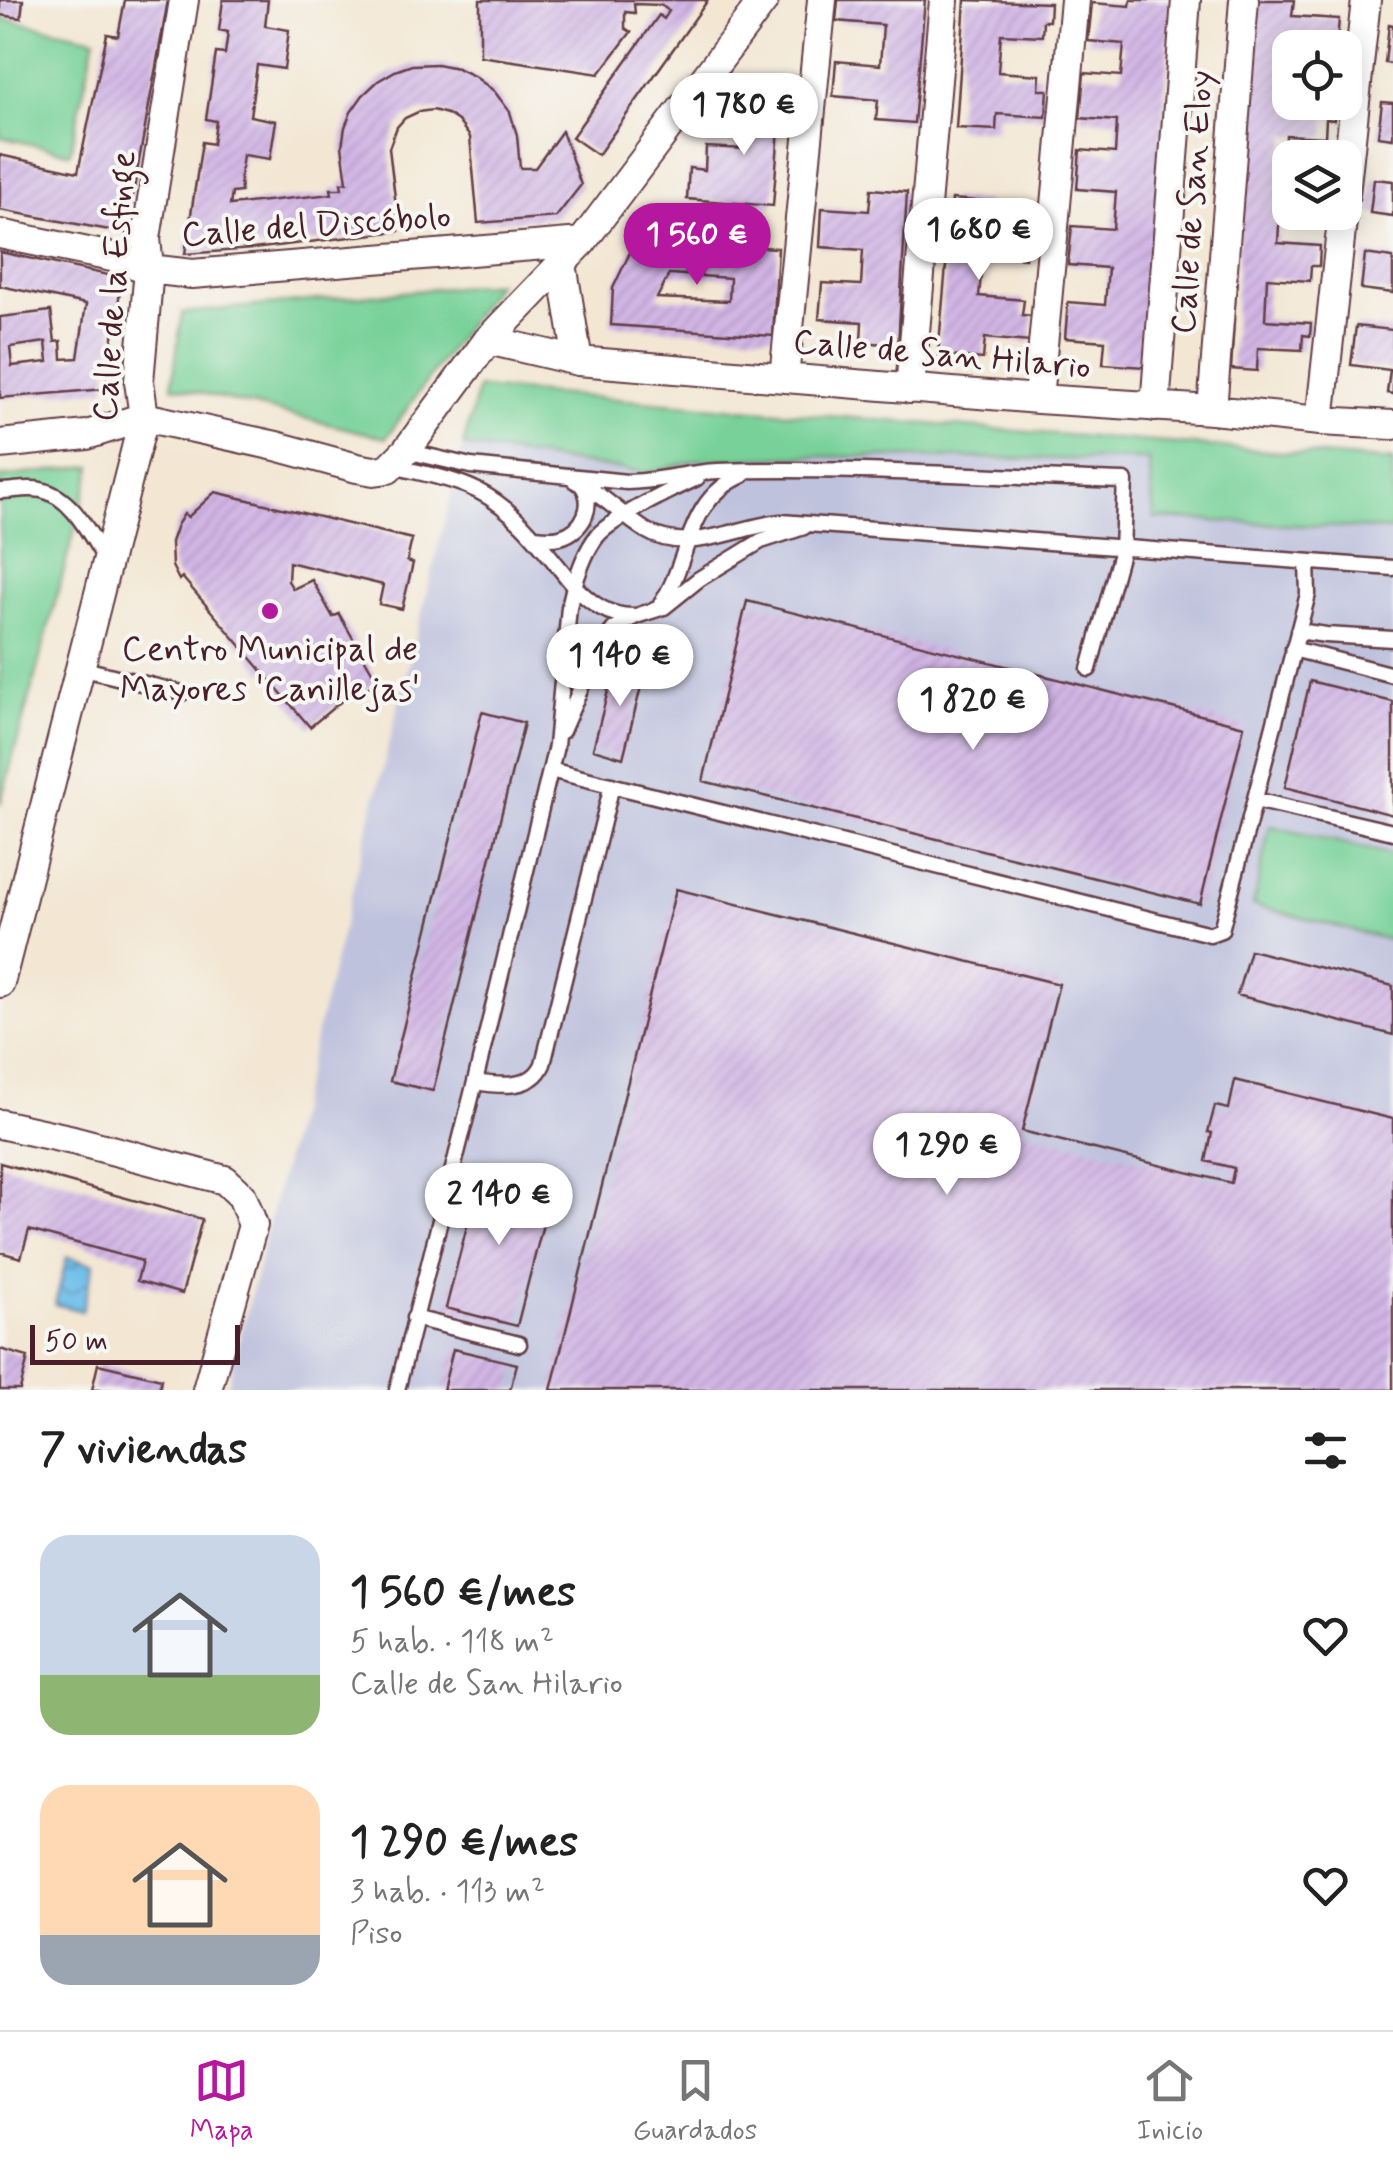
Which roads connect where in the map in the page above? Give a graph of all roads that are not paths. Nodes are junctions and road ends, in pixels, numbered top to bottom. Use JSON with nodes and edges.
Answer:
{"nodes":[{"id":1,"x":184,"y":0,"type":"edge"},
{"id":2,"x":764,"y":0,"type":"edge"},
{"id":3,"x":822,"y":0,"type":"edge"},
{"id":4,"x":944,"y":0,"type":"edge"},
{"id":5,"x":1075,"y":0,"type":"edge"},
{"id":6,"x":1186,"y":0,"type":"edge"},
{"id":7,"x":1244,"y":0,"type":"edge"},
{"id":8,"x":1366,"y":0,"type":"edge"},
{"id":9,"x":1351,"y":140,"type":"edge"},
{"id":10,"x":1341,"y":230,"type":"edge"},
{"id":11,"x":0,"y":234,"type":"edge"},
{"id":12,"x":582,"y":242,"type":"junction"},
{"id":13,"x":562,"y":264,"type":"junction"},
{"id":14,"x":148,"y":270,"type":"junction"},
{"id":15,"x":488,"y":340,"type":"junction"},
{"id":16,"x":578,"y":361,"type":"junction"},
{"id":17,"x":784,"y":378,"type":"junction"},
{"id":18,"x":910,"y":389,"type":"junction"},
{"id":19,"x":1038,"y":399,"type":"junction"},
{"id":20,"x":1155,"y":407,"type":"junction"},
{"id":21,"x":1212,"y":410,"type":"junction"},
{"id":22,"x":144,"y":417,"type":"junction"},
{"id":23,"x":1320,"y":421,"type":"junction"},
{"id":24,"x":1393,"y":424,"type":"edge"},
{"id":25,"x":0,"y":444,"type":"edge"},
{"id":26,"x":400,"y":458,"type":"junction"},
{"id":27,"x":716,"y":471,"type":"junction"},
{"id":28,"x":758,"y":472,"type":"junction"},
{"id":29,"x":560,"y":475,"type":"junction"},
{"id":30,"x":580,"y":482,"type":"junction"},
{"id":31,"x":0,"y":492,"type":"edge"},
{"id":32,"x":626,"y":516,"type":"junction"},
{"id":33,"x":813,"y":525,"type":"junction"},
{"id":34,"x":535,"y":537,"type":"junction"},
{"id":35,"x":687,"y":540,"type":"junction"},
{"id":36,"x":1122,"y":550,"type":"junction"},
{"id":37,"x":108,"y":562,"type":"junction"},
{"id":38,"x":1307,"y":563,"type":"junction"},
{"id":39,"x":1393,"y":568,"type":"edge"},
{"id":40,"x":574,"y":586,"type":"junction"},
{"id":41,"x":644,"y":614,"type":"junction"},
{"id":42,"x":1298,"y":631,"type":"junction"},
{"id":43,"x":1393,"y":639,"type":"edge"},
{"id":44,"x":1293,"y":649,"type":"junction"},
{"id":45,"x":80,"y":668,"type":"junction"},
{"id":46,"x":1089,"y":668,"type":"dead end"},
{"id":47,"x":1393,"y":675,"type":"edge"},
{"id":48,"x":182,"y":693,"type":"dead end"},
{"id":49,"x":556,"y":746,"type":"junction"},
{"id":50,"x":550,"y":770,"type":"junction"},
{"id":51,"x":612,"y":785,"type":"junction"},
{"id":52,"x":1255,"y":800,"type":"junction"},
{"id":53,"x":1393,"y":832,"type":"edge"},
{"id":54,"x":0,"y":983,"type":"edge"},
{"id":55,"x":475,"y":1082,"type":"junction"},
{"id":56,"x":0,"y":1124,"type":"edge"},
{"id":57,"x":414,"y":1318,"type":"junction"},
{"id":58,"x":519,"y":1344,"type":"dead end"},
{"id":59,"x":207,"y":1390,"type":"edge"},
{"id":60,"x":397,"y":1390,"type":"edge"}],
"edges":[{"from":1,"to":14,"type":"street","name":"Calle de la Esfinge"},
{"from":2,"to":12,"type":"street"},
{"from":3,"to":17,"type":"street"},
{"from":4,"to":18,"type":"street"},
{"from":5,"to":19,"type":"street"},
{"from":6,"to":20,"type":"street","name":"Calle de San Eloy"},
{"from":7,"to":21,"type":"street","name":"Calle de San Eloy"},
{"from":8,"to":9,"type":"street"},
{"from":10,"to":23,"type":"street"},
{"from":11,"to":14,"type":"street","name":"Calle del Discóbolo"},
{"from":12,"to":13,"type":"street"},
{"from":12,"to":14,"type":"street","name":"Calle del Discóbolo"},
{"from":13,"to":15,"type":"street"},
{"from":13,"to":16,"type":"street"},
{"from":14,"to":22,"type":"street","name":"Calle de la Esfinge"},
{"from":15,"to":16,"type":"street","name":"Calle de San Hilario"},
{"from":15,"to":26,"type":"street"},
{"from":16,"to":17,"type":"street","name":"Calle de San Hilario"},
{"from":17,"to":18,"type":"street","name":"Calle de San Hilario"},
{"from":18,"to":19,"type":"street","name":"Calle de San Hilario"},
{"from":19,"to":20,"type":"street","name":"Calle de San Hilario"},
{"from":20,"to":21,"type":"street","name":"Calle de San Hilario"},
{"from":21,"to":23,"type":"street","name":"Calle de San Hilario"},
{"from":22,"to":25,"type":"street"},
{"from":22,"to":26,"type":"street"},
{"from":22,"to":37,"type":"street","name":"Calle de la Esfinge"},
{"from":23,"to":24,"type":"street","name":"Calle de San Hilario"},
{"from":26,"to":29,"type":"lane"},
{"from":26,"to":34,"type":"lane"},
{"from":27,"to":28,"type":"lane"},
{"from":27,"to":29,"type":"lane"},
{"from":27,"to":32,"type":"lane"},
{"from":28,"to":35,"type":"lane"},
{"from":28,"to":36,"type":"lane"},
{"from":29,"to":30,"type":"lane"},
{"from":30,"to":32,"type":"lane"},
{"from":30,"to":34,"type":"lane"},
{"from":31,"to":37,"type":"lane"},
{"from":32,"to":35,"type":"lane"},
{"from":32,"to":40,"type":"lane"},
{"from":33,"to":35,"type":"lane"},
{"from":33,"to":36,"type":"lane"},
{"from":33,"to":41,"type":"lane"},
{"from":34,"to":40,"type":"lane"},
{"from":35,"to":41,"type":"lane"},
{"from":36,"to":38,"type":"lane"},
{"from":36,"to":46,"type":"lane"},
{"from":37,"to":45,"type":"street","name":"Calle de la Esfinge"},
{"from":38,"to":39,"type":"lane"},
{"from":38,"to":42,"type":"lane"},
{"from":40,"to":41,"type":"lane"},
{"from":40,"to":49,"type":"lane"},
{"from":41,"to":49,"type":"lane"},
{"from":42,"to":43,"type":"lane"},
{"from":42,"to":44,"type":"lane"},
{"from":44,"to":47,"type":"lane"},
{"from":44,"to":52,"type":"lane"},
{"from":45,"to":48,"type":"lane"},
{"from":45,"to":54,"type":"street","name":"Calle de la Esfinge"},
{"from":49,"to":50,"type":"lane"},
{"from":50,"to":51,"type":"lane"},
{"from":50,"to":55,"type":"lane"},
{"from":51,"to":52,"type":"lane"},
{"from":51,"to":55,"type":"lane"},
{"from":52,"to":53,"type":"lane"},
{"from":55,"to":57,"type":"lane"},
{"from":56,"to":59,"type":"street"},
{"from":57,"to":58,"type":"lane"},
{"from":57,"to":60,"type":"lane"}]}
